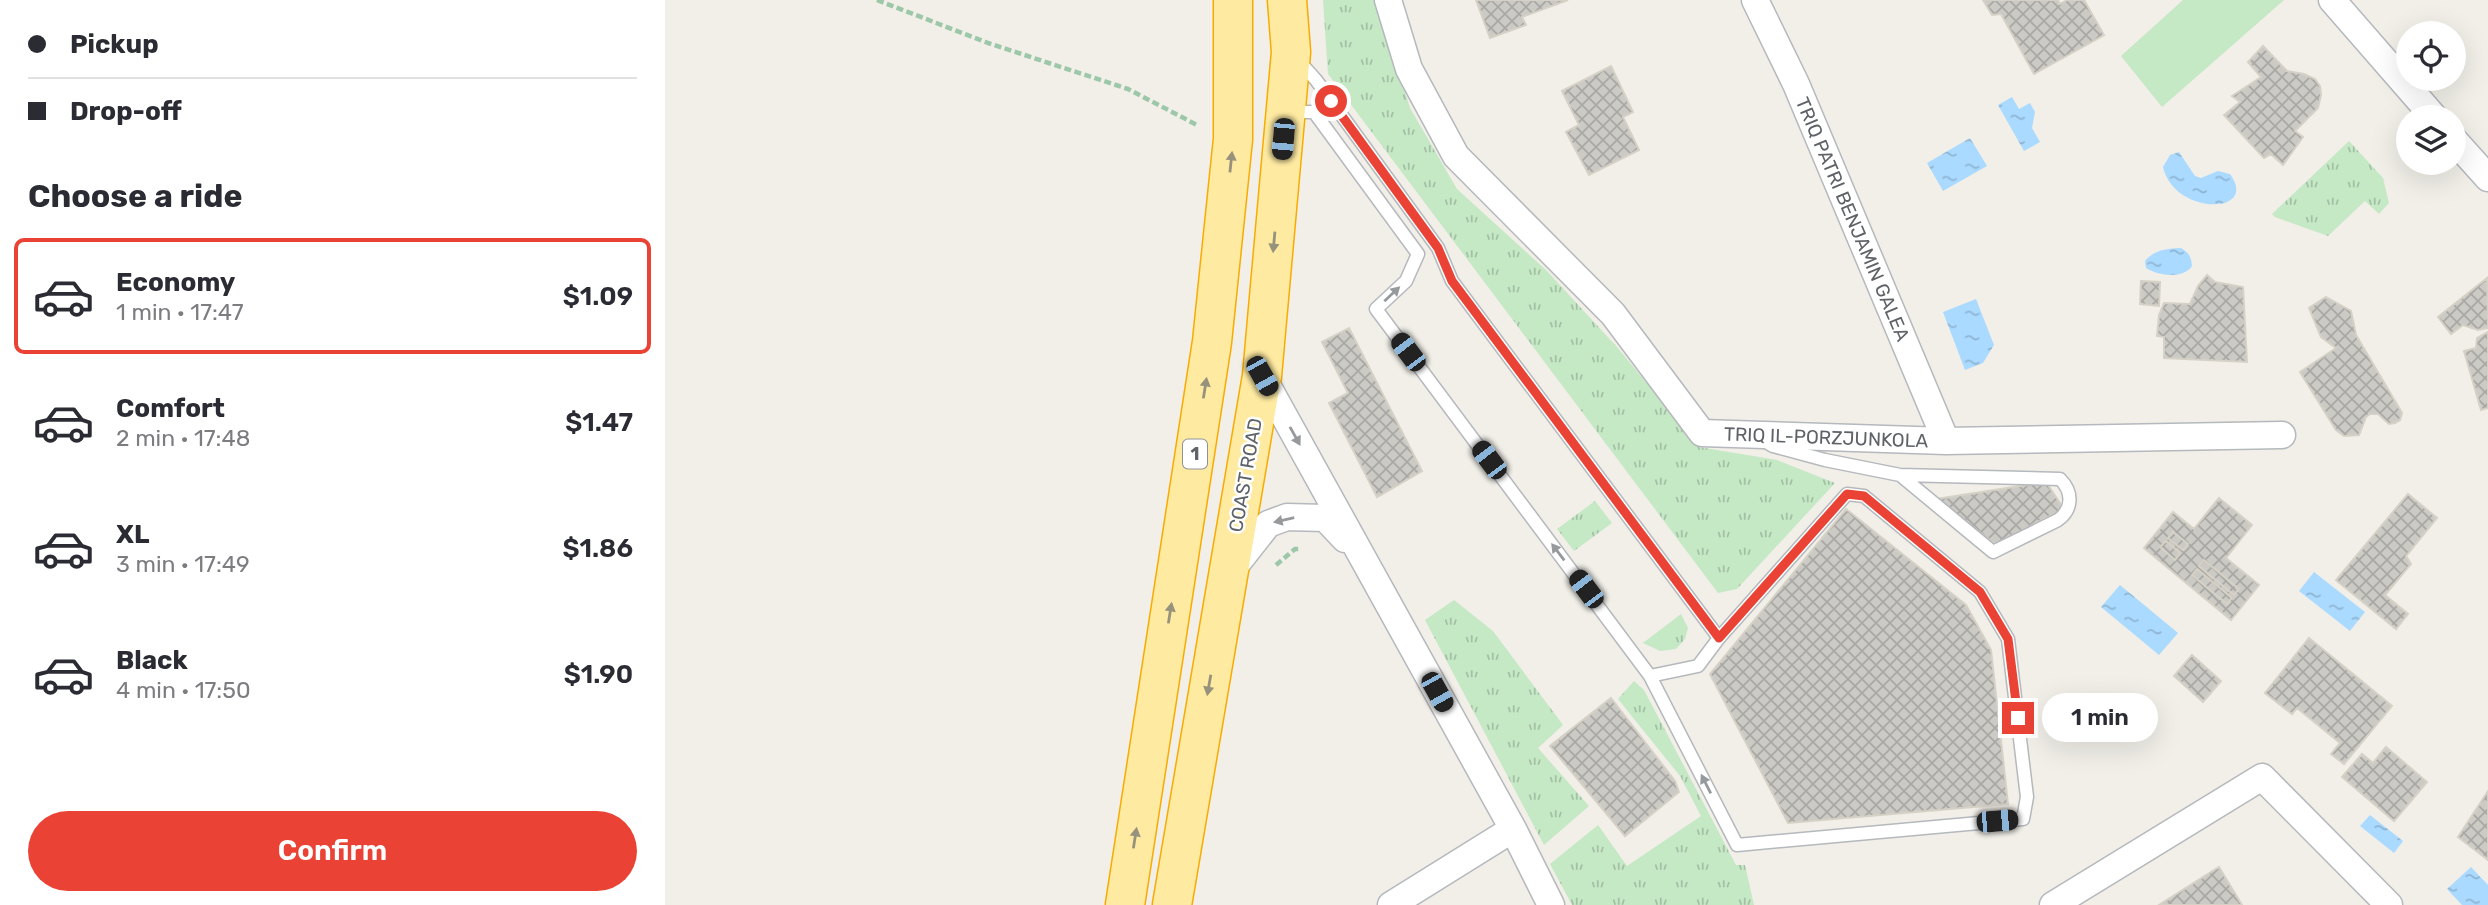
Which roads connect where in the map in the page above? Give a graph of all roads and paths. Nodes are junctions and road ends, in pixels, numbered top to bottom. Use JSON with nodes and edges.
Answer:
{"nodes":[{"id":1,"x":877,"y":0,"type":"edge"},
{"id":2,"x":1233,"y":0,"type":"edge"},
{"id":3,"x":1287,"y":0,"type":"edge"},
{"id":4,"x":1388,"y":0,"type":"edge"},
{"id":5,"x":1755,"y":0,"type":"edge"},
{"id":6,"x":2332,"y":0,"type":"edge"},
{"id":7,"x":1291,"y":52,"type":"junction"},
{"id":8,"x":2424,"y":105,"type":"edge"},
{"id":9,"x":1286,"y":113,"type":"junction"},
{"id":10,"x":1233,"y":139,"type":"junction"},
{"id":11,"x":2466,"y":153,"type":"edge"},
{"id":12,"x":2488,"y":178,"type":"edge"},
{"id":13,"x":1262,"y":376,"type":"junction"},
{"id":14,"x":1764,"y":433,"type":"junction"},
{"id":15,"x":2282,"y":435,"type":"dead end"},
{"id":16,"x":1946,"y":441,"type":"junction"},
{"id":17,"x":1900,"y":475,"type":"junction"},
{"id":18,"x":1306,"y":550,"type":"dead end"},
{"id":19,"x":1361,"y":555,"type":"junction"},
{"id":20,"x":1270,"y":570,"type":"dead end"},
{"id":21,"x":1228,"y":574,"type":"junction"},
{"id":22,"x":1719,"y":638,"type":"junction"},
{"id":23,"x":1650,"y":676,"type":"junction"},
{"id":24,"x":1513,"y":829,"type":"junction"},
{"id":25,"x":1125,"y":905,"type":"edge"},
{"id":26,"x":1172,"y":905,"type":"edge"},
{"id":27,"x":1391,"y":905,"type":"edge"},
{"id":28,"x":1551,"y":905,"type":"edge"},
{"id":29,"x":2053,"y":905,"type":"edge"},
{"id":30,"x":2389,"y":905,"type":"edge"}],
"edges":[{"from":1,"to":10,"type":"path"},
{"from":2,"to":10,"type":"highway","number":"1"},
{"from":3,"to":7,"type":"highway","name":"COAST ROAD"},
{"from":4,"to":14,"type":"street","name":"TRIQ IL-PORZJUNKOLA"},
{"from":5,"to":16,"type":"street","name":"TRIQ PATRI BENJAMIN GALEA"},
{"from":6,"to":8,"type":"street"},
{"from":7,"to":9,"type":"highway","name":"COAST ROAD"},
{"from":7,"to":22,"type":"lane"},
{"from":9,"to":13,"type":"highway","name":"COAST ROAD","one_way":true},
{"from":23,"to":9,"type":"lane","one_way":true},
{"from":25,"to":10,"type":"highway","number":"1","one_way":true},
{"from":11,"to":12,"type":"street"},
{"from":13,"to":19,"type":"street","one_way":true},
{"from":13,"to":21,"type":"highway","name":"COAST ROAD"},
{"from":14,"to":16,"type":"street","name":"TRIQ IL-PORZJUNKOLA"},
{"from":14,"to":17,"type":"lane"},
{"from":15,"to":16,"type":"street","name":"TRIQ IL-PORZJUNKOLA"},
{"from":17,"to":17,"type":"lane"},
{"from":18,"to":20,"type":"path"},
{"from":19,"to":21,"type":"street","one_way":true},
{"from":19,"to":24,"type":"street"},
{"from":21,"to":26,"type":"highway","name":"COAST ROAD","one_way":true},
{"from":22,"to":23,"type":"lane"},
{"from":22,"to":23,"type":"lane","one_way":true},
{"from":24,"to":27,"type":"street"},
{"from":24,"to":28,"type":"street"},
{"from":29,"to":30,"type":"street"}]}
